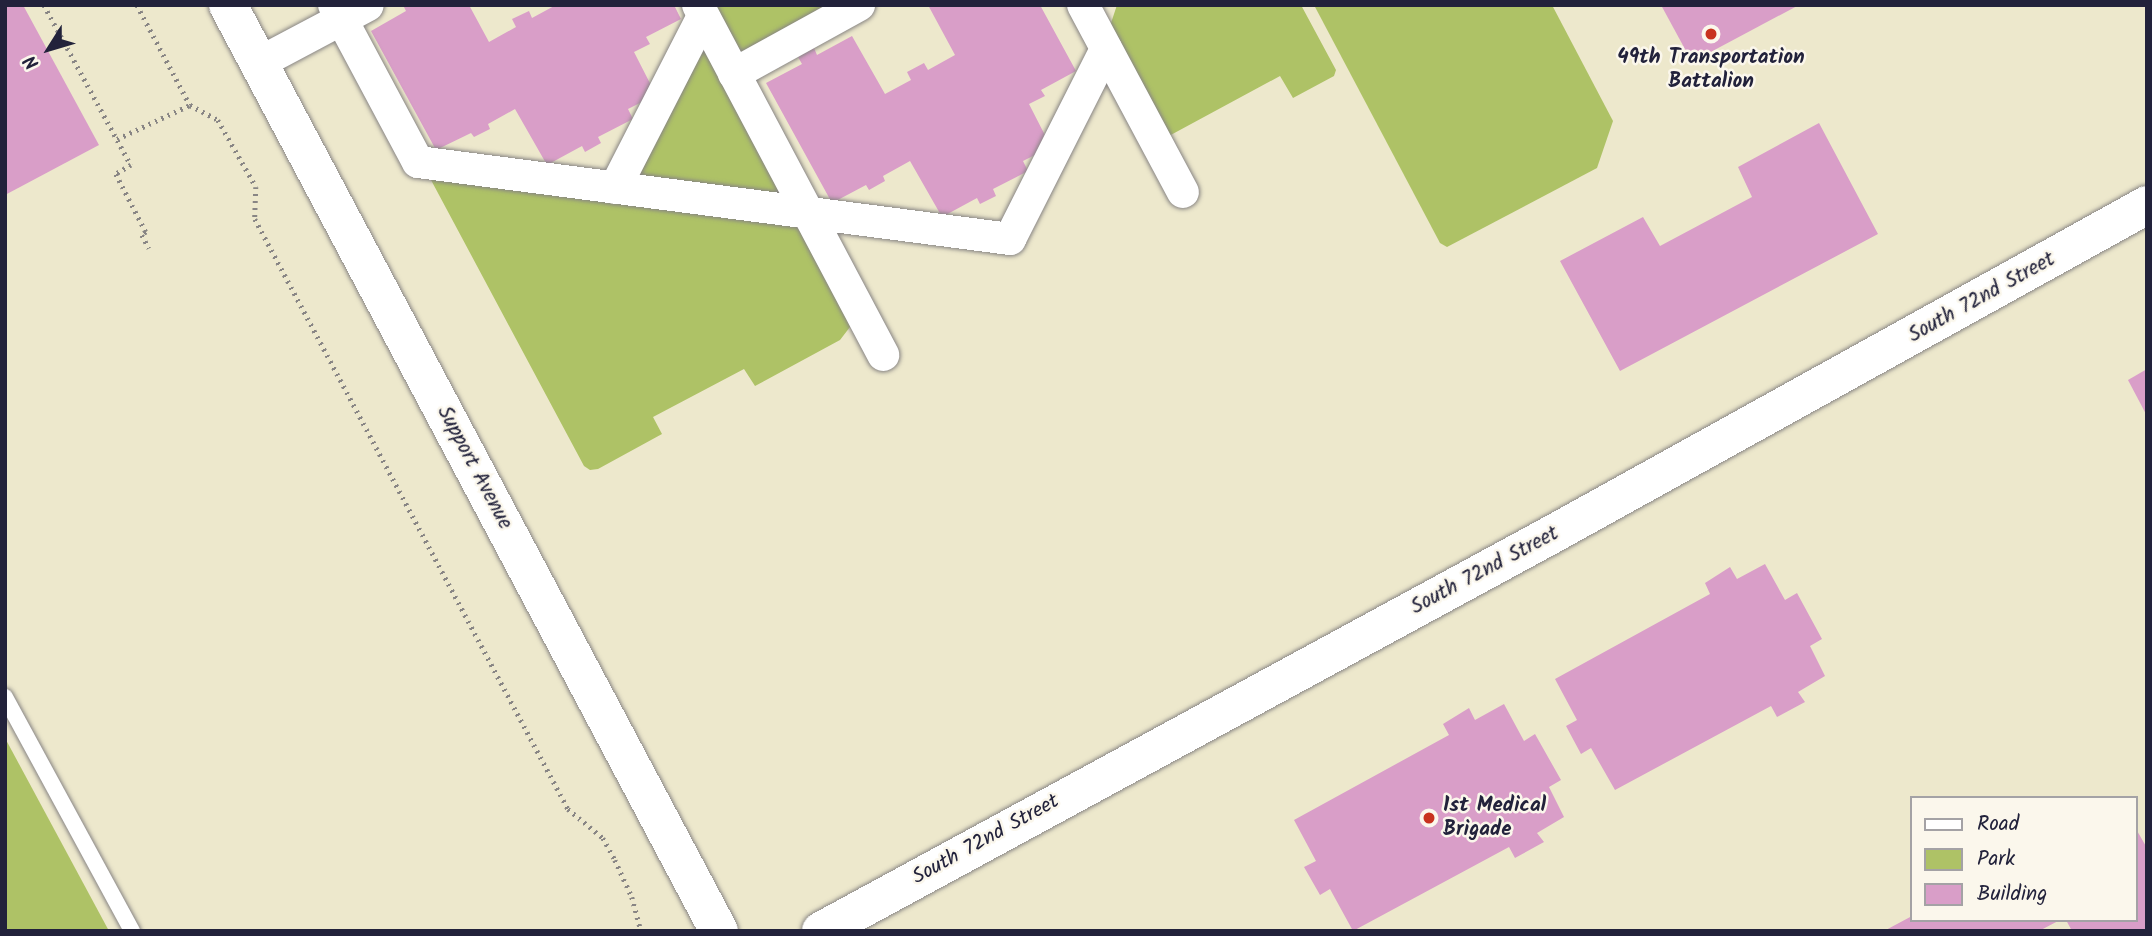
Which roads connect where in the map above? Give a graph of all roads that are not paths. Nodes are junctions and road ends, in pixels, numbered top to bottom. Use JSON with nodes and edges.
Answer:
{"nodes":[{"id":1,"x":228,"y":5,"type":"edge"},
{"id":2,"x":859,"y":5,"type":"edge"},
{"id":3,"x":1083,"y":5,"type":"edge"},
{"id":4,"x":348,"y":10,"type":"edge"},
{"id":5,"x":700,"y":11,"type":"edge"},
{"id":6,"x":1106,"y":49,"type":"junction"},
{"id":7,"x":259,"y":63,"type":"junction"},
{"id":8,"x":734,"y":74,"type":"junction"},
{"id":9,"x":615,"y":188,"type":"junction"},
{"id":10,"x":1183,"y":192,"type":"dead end"},
{"id":11,"x":2147,"y":205,"type":"edge"},
{"id":12,"x":808,"y":213,"type":"junction"},
{"id":13,"x":883,"y":355,"type":"dead end"},
{"id":14,"x":5,"y":697,"type":"edge"},
{"id":15,"x":132,"y":931,"type":"edge"},
{"id":16,"x":719,"y":931,"type":"edge"},
{"id":17,"x":821,"y":931,"type":"edge"}],
"edges":[{"from":1,"to":7,"type":"street","name":"Support Avenue"},
{"from":2,"to":8,"type":"street"},
{"from":3,"to":6,"type":"street"},
{"from":4,"to":7,"type":"street"},
{"from":4,"to":9,"type":"street"},
{"from":5,"to":8,"type":"street"},
{"from":5,"to":9,"type":"street"},
{"from":6,"to":10,"type":"street"},
{"from":6,"to":12,"type":"street"},
{"from":7,"to":16,"type":"street","name":"Support Avenue"},
{"from":8,"to":12,"type":"street"},
{"from":9,"to":12,"type":"street"},
{"from":11,"to":17,"type":"street","name":"South 72nd Street"},
{"from":12,"to":13,"type":"street"},
{"from":14,"to":15,"type":"lane"}]}
